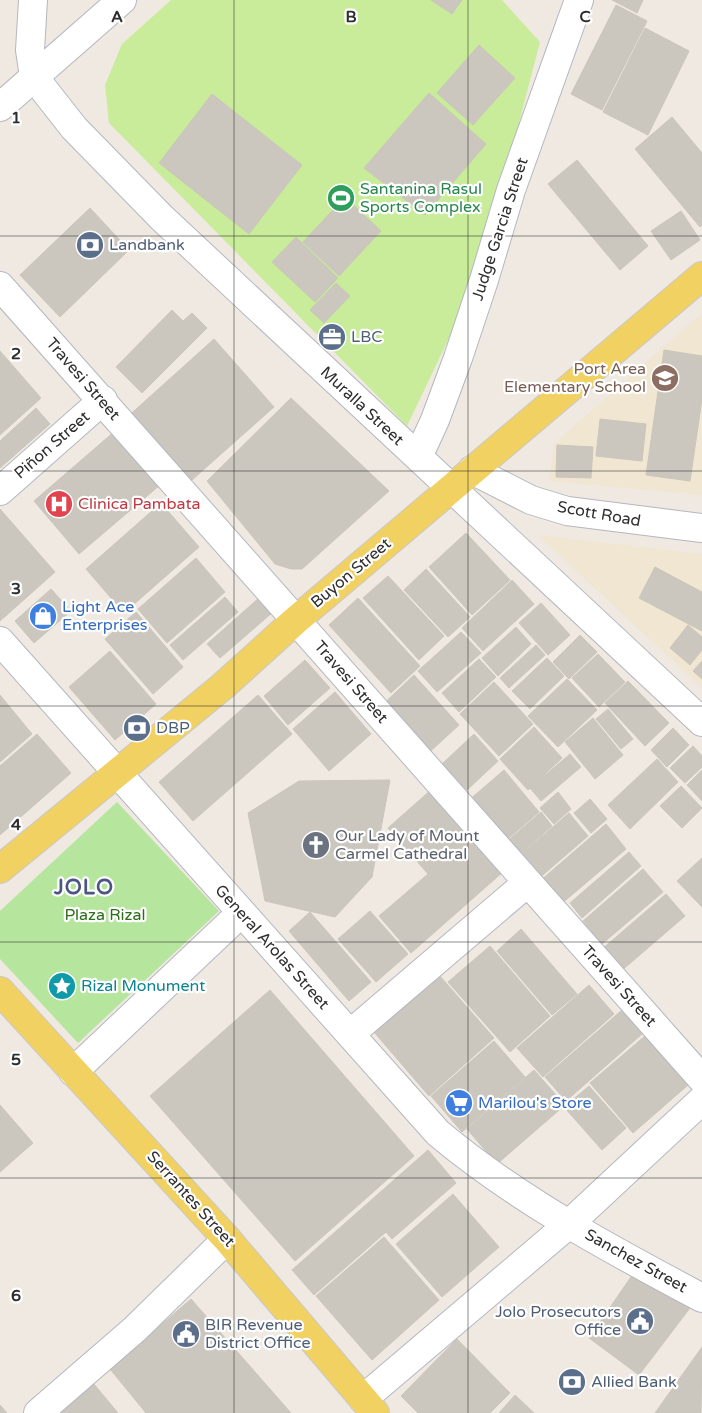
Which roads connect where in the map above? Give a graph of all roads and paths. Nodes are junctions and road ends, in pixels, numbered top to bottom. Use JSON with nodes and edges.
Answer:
{"nodes":[{"id":1,"x":33,"y":0,"type":"edge"},
{"id":2,"x":122,"y":0,"type":"edge"},
{"id":3,"x":579,"y":0,"type":"edge"},
{"id":4,"x":34,"y":78,"type":"junction"},
{"id":5,"x":0,"y":108,"type":"edge"},
{"id":6,"x":702,"y":276,"type":"edge"},
{"id":7,"x":0,"y":286,"type":"edge"},
{"id":8,"x":103,"y":400,"type":"junction"},
{"id":9,"x":418,"y":456,"type":"junction"},
{"id":10,"x":462,"y":479,"type":"junction"},
{"id":11,"x":0,"y":491,"type":"edge"},
{"id":12,"x":702,"y":528,"type":"edge"},
{"id":13,"x":296,"y":620,"type":"junction"},
{"id":14,"x":0,"y":640,"type":"edge"},
{"id":15,"x":702,"y":722,"type":"edge"},
{"id":16,"x":118,"y":773,"type":"junction"},
{"id":17,"x":0,"y":869,"type":"edge"},
{"id":18,"x":527,"y":883,"type":"junction"},
{"id":19,"x":241,"y":913,"type":"junction"},
{"id":20,"x":0,"y":990,"type":"edge"},
{"id":21,"x":350,"y":1034,"type":"junction"},
{"id":22,"x":73,"y":1072,"type":"junction"},
{"id":23,"x":702,"y":1079,"type":"edge"},
{"id":24,"x":702,"y":1100,"type":"edge"},
{"id":25,"x":570,"y":1224,"type":"junction"},
{"id":26,"x":227,"y":1239,"type":"junction"},
{"id":27,"x":702,"y":1298,"type":"edge"},
{"id":28,"x":369,"y":1406,"type":"edge"},
{"id":29,"x":38,"y":1413,"type":"edge"}],
"edges":[{"from":1,"to":4,"type":"street"},
{"from":2,"to":4,"type":"street"},
{"from":3,"to":9,"type":"street","name":"Judge Garcia Street"},
{"from":4,"to":5,"type":"street"},
{"from":4,"to":9,"type":"street","name":"Muralla Street"},
{"from":6,"to":10,"type":"main road","name":"Buyon Street"},
{"from":7,"to":8,"type":"street","name":"Travesi Street"},
{"from":8,"to":11,"type":"street","name":"Piñon Street"},
{"from":8,"to":13,"type":"street","name":"Travesi Street"},
{"from":9,"to":10,"type":"street","name":"Muralla Street"},
{"from":10,"to":12,"type":"street","name":"Scott Road"},
{"from":10,"to":13,"type":"main road","name":"Buyon Street"},
{"from":10,"to":15,"type":"street","name":"Muralla Street"},
{"from":13,"to":16,"type":"main road","name":"Buyon Street"},
{"from":13,"to":18,"type":"street","name":"Travesi Street"},
{"from":14,"to":16,"type":"street","name":"General Arolas Street"},
{"from":16,"to":17,"type":"main road","name":"Buyon Street"},
{"from":16,"to":19,"type":"street","name":"General Arolas Street"},
{"from":18,"to":21,"type":"street"},
{"from":18,"to":23,"type":"street","name":"Travesi Street"},
{"from":19,"to":21,"type":"street","name":"General Arolas Street"},
{"from":19,"to":22,"type":"street"},
{"from":20,"to":22,"type":"main road","name":"Serrantes Street"},
{"from":21,"to":25,"type":"street","name":"General Arolas Street"},
{"from":22,"to":26,"type":"main road","name":"Serrantes Street"},
{"from":24,"to":25,"type":"street"},
{"from":25,"to":27,"type":"street","name":"Sanchez Street"},
{"from":25,"to":28,"type":"street"},
{"from":26,"to":28,"type":"main road","name":"Serrantes Street"},
{"from":26,"to":29,"type":"street"}]}
